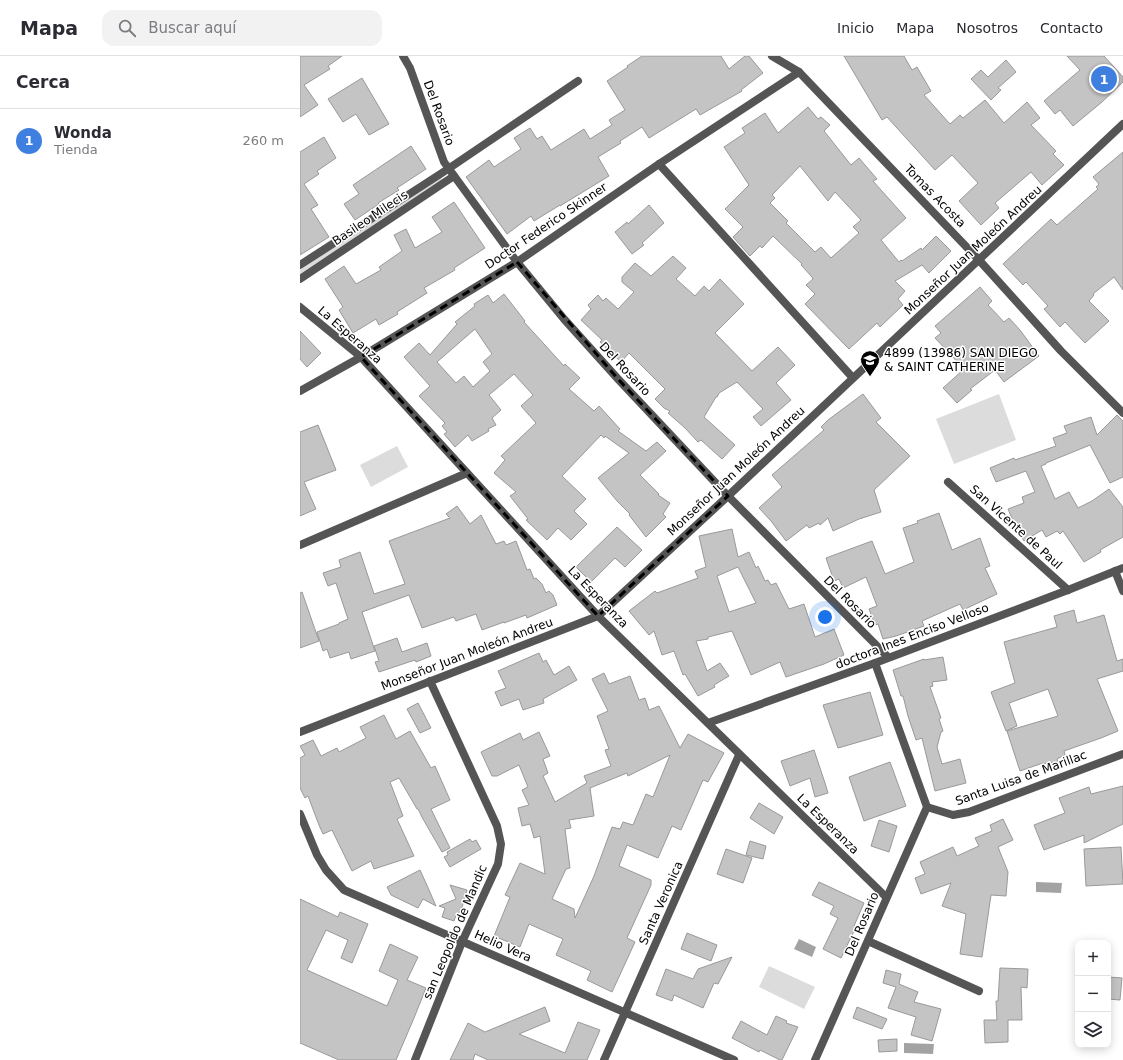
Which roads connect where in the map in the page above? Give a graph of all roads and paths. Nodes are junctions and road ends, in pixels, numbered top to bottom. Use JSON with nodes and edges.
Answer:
{"nodes":[{"id":1,"x":403,"y":56,"type":"edge"},
{"id":2,"x":772,"y":56,"type":"edge"},
{"id":3,"x":799,"y":72,"type":"junction"},
{"id":4,"x":578,"y":82,"type":"dead end"},
{"id":5,"x":1123,"y":124,"type":"edge"},
{"id":6,"x":659,"y":164,"type":"junction"},
{"id":7,"x":448,"y":169,"type":"junction"},
{"id":8,"x":454,"y":176,"type":"junction"},
{"id":9,"x":979,"y":260,"type":"junction"},
{"id":10,"x":517,"y":262,"type":"junction"},
{"id":11,"x":300,"y":265,"type":"edge"},
{"id":12,"x":300,"y":279,"type":"edge"},
{"id":13,"x":300,"y":307,"type":"edge"},
{"id":14,"x":362,"y":357,"type":"junction"},
{"id":15,"x":853,"y":378,"type":"junction"},
{"id":16,"x":300,"y":391,"type":"edge"},
{"id":17,"x":1123,"y":413,"type":"edge"},
{"id":18,"x":467,"y":473,"type":"junction"},
{"id":19,"x":948,"y":482,"type":"dead end"},
{"id":20,"x":728,"y":496,"type":"junction"},
{"id":21,"x":300,"y":545,"type":"edge"},
{"id":22,"x":1119,"y":569,"type":"edge"},
{"id":23,"x":1068,"y":590,"type":"junction"},
{"id":24,"x":1123,"y":590,"type":"edge"},
{"id":25,"x":598,"y":616,"type":"junction"},
{"id":26,"x":888,"y":657,"type":"junction"},
{"id":27,"x":874,"y":663,"type":"junction"},
{"id":28,"x":430,"y":681,"type":"junction"},
{"id":29,"x":708,"y":723,"type":"junction"},
{"id":30,"x":300,"y":732,"type":"edge"},
{"id":31,"x":1123,"y":754,"type":"edge"},
{"id":32,"x":739,"y":755,"type":"junction"},
{"id":33,"x":927,"y":806,"type":"junction"},
{"id":34,"x":300,"y":814,"type":"edge"},
{"id":35,"x":886,"y":897,"type":"junction"},
{"id":36,"x":868,"y":941,"type":"junction"},
{"id":37,"x":462,"y":942,"type":"junction"},
{"id":38,"x":979,"y":991,"type":"dead end"},
{"id":39,"x":626,"y":1013,"type":"junction"},
{"id":40,"x":414,"y":1060,"type":"edge"},
{"id":41,"x":604,"y":1060,"type":"edge"},
{"id":42,"x":734,"y":1060,"type":"edge"},
{"id":43,"x":815,"y":1060,"type":"edge"}],
"edges":[{"from":1,"to":7,"type":"street","name":"Del Rosario"},
{"from":2,"to":3,"type":"street","name":"Tomas Acosta"},
{"from":3,"to":6,"type":"street","name":"Doctor Federico Skinner"},
{"from":3,"to":9,"type":"street","name":"Tomas Acosta"},
{"from":4,"to":7,"type":"street"},
{"from":5,"to":9,"type":"street","name":"Monseñor Juan Moleón Andreu"},
{"from":6,"to":10,"type":"street","name":"Doctor Federico Skinner"},
{"from":6,"to":15,"type":"street"},
{"from":7,"to":8,"type":"street","name":"Del Rosario"},
{"from":7,"to":11,"type":"street"},
{"from":8,"to":10,"type":"street","name":"Del Rosario"},
{"from":8,"to":12,"type":"street","name":"Basileo Milecis"},
{"from":9,"to":15,"type":"street","name":"Monseñor Juan Moleón Andreu"},
{"from":9,"to":17,"type":"street","name":"Tomas Acosta"},
{"from":10,"to":14,"type":"street","name":"Doctor Federico Skinner"},
{"from":10,"to":20,"type":"street","name":"Del Rosario"},
{"from":13,"to":14,"type":"street","name":"La Esperanza"},
{"from":14,"to":16,"type":"street","name":"Doctor Federico Skinner"},
{"from":14,"to":18,"type":"street","name":"La Esperanza"},
{"from":15,"to":20,"type":"street","name":"Monseñor Juan Moleón Andreu"},
{"from":18,"to":21,"type":"street"},
{"from":18,"to":25,"type":"street","name":"La Esperanza"},
{"from":19,"to":23,"type":"street","name":"San Vicente de Paul"},
{"from":20,"to":25,"type":"street","name":"Monseñor Juan Moleón Andreu"},
{"from":20,"to":26,"type":"street","name":"Del Rosario"},
{"from":22,"to":23,"type":"street","name":"doctora Ines Enciso Velloso"},
{"from":22,"to":24,"type":"street"},
{"from":23,"to":26,"type":"street","name":"doctora Ines Enciso Velloso"},
{"from":25,"to":28,"type":"street","name":"Monseñor Juan Moleón Andreu"},
{"from":25,"to":29,"type":"street","name":"La Esperanza"},
{"from":26,"to":27,"type":"street","name":"doctora Ines Enciso Velloso"},
{"from":27,"to":29,"type":"street","name":"doctora Ines Enciso Velloso"},
{"from":27,"to":33,"type":"street"},
{"from":28,"to":30,"type":"street","name":"Monseñor Juan Moleón Andreu"},
{"from":28,"to":37,"type":"street","name":"san Leopoldo de Mandic"},
{"from":29,"to":32,"type":"street","name":"La Esperanza"},
{"from":31,"to":33,"type":"street","name":"Santa Luisa de Marillac"},
{"from":32,"to":35,"type":"street","name":"La Esperanza"},
{"from":32,"to":39,"type":"street","name":"Santa Veronica"},
{"from":33,"to":35,"type":"street","name":"Del Rosario"},
{"from":34,"to":37,"type":"street","name":"Helio Vera"},
{"from":35,"to":36,"type":"street","name":"Del Rosario"},
{"from":36,"to":38,"type":"street"},
{"from":36,"to":43,"type":"street","name":"Del Rosario"},
{"from":37,"to":39,"type":"street","name":"Helio Vera"},
{"from":37,"to":40,"type":"street","name":"san Leopoldo de Mandic"},
{"from":39,"to":41,"type":"street","name":"Santa Veronica"},
{"from":39,"to":42,"type":"street","name":"Helio Vera"}]}
